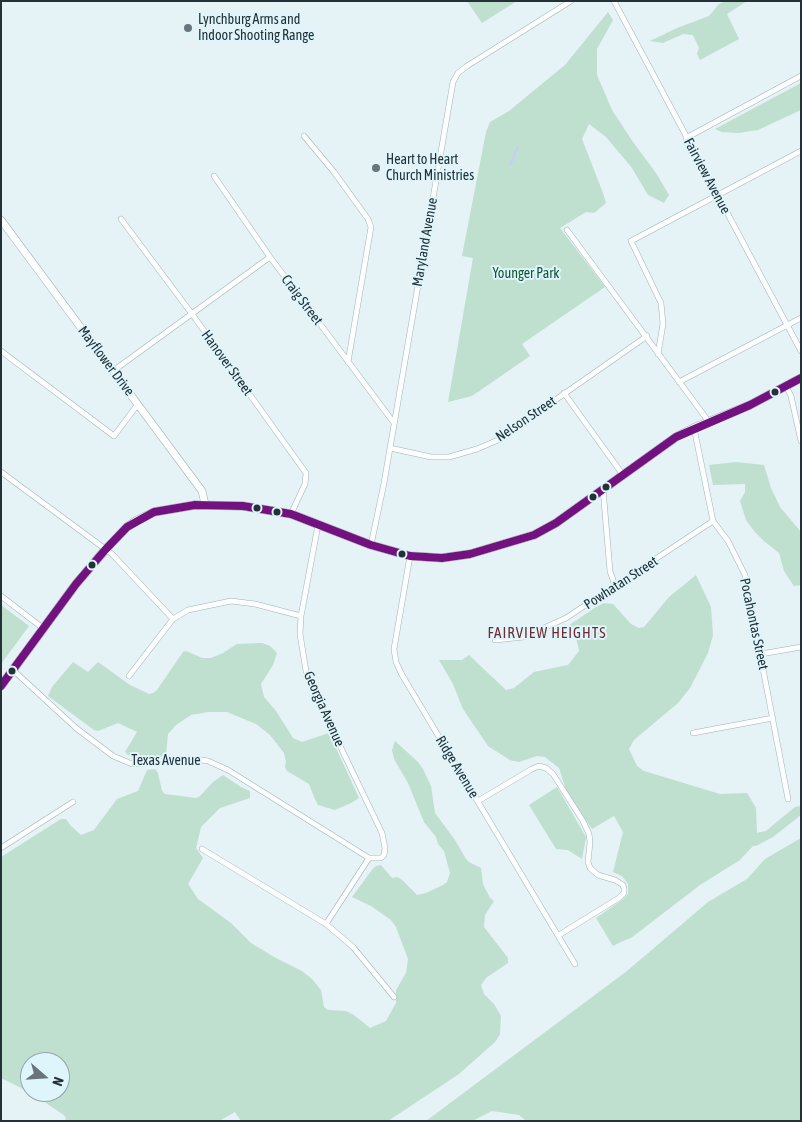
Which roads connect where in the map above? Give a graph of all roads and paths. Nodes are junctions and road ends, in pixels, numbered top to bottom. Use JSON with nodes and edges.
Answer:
{"nodes":[{"id":1,"x":571,"y":1,"type":"edge"},
{"id":2,"x":614,"y":1,"type":"edge"},
{"id":3,"x":801,"y":76,"type":"edge"},
{"id":4,"x":304,"y":136,"type":"dead end"},
{"id":5,"x":686,"y":138,"type":"junction"},
{"id":6,"x":801,"y":151,"type":"edge"},
{"id":7,"x":214,"y":176,"type":"dead end"},
{"id":8,"x":717,"y":195,"type":"junction"},
{"id":9,"x":121,"y":219,"type":"dead end"},
{"id":10,"x":1,"y":220,"type":"edge"},
{"id":11,"x":567,"y":230,"type":"dead end"},
{"id":12,"x":270,"y":257,"type":"junction"},
{"id":13,"x":192,"y":314,"type":"junction"},
{"id":14,"x":801,"y":318,"type":"edge"},
{"id":15,"x":787,"y":326,"type":"junction"},
{"id":16,"x":647,"y":336,"type":"junction"},
{"id":17,"x":1,"y":351,"type":"edge"},
{"id":18,"x":801,"y":351,"type":"edge"},
{"id":19,"x":658,"y":354,"type":"junction"},
{"id":20,"x":348,"y":362,"type":"junction"},
{"id":21,"x":113,"y":371,"type":"junction"},
{"id":22,"x":801,"y":378,"type":"edge"},
{"id":23,"x":679,"y":382,"type":"junction"},
{"id":24,"x":786,"y":386,"type":"junction"},
{"id":25,"x":564,"y":393,"type":"junction"},
{"id":26,"x":138,"y":404,"type":"junction"},
{"id":27,"x":709,"y":422,"type":"junction"},
{"id":28,"x":394,"y":423,"type":"junction"},
{"id":29,"x":694,"y":428,"type":"junction"},
{"id":30,"x":801,"y":441,"type":"edge"},
{"id":31,"x":390,"y":448,"type":"junction"},
{"id":32,"x":1,"y":472,"type":"edge"},
{"id":33,"x":623,"y":475,"type":"junction"},
{"id":34,"x":603,"y":489,"type":"junction"},
{"id":35,"x":205,"y":504,"type":"junction"},
{"id":36,"x":291,"y":514,"type":"junction"},
{"id":37,"x":713,"y":521,"type":"junction"},
{"id":38,"x":318,"y":525,"type":"junction"},
{"id":39,"x":371,"y":545,"type":"junction"},
{"id":40,"x":105,"y":550,"type":"junction"},
{"id":41,"x":410,"y":556,"type":"junction"},
{"id":42,"x":616,"y":586,"type":"junction"},
{"id":43,"x":1,"y":596,"type":"edge"},
{"id":44,"x":301,"y":616,"type":"junction"},
{"id":45,"x":173,"y":620,"type":"junction"},
{"id":46,"x":44,"y":629,"type":"junction"},
{"id":47,"x":495,"y":640,"type":"dead end"},
{"id":48,"x":801,"y":647,"type":"edge"},
{"id":49,"x":761,"y":654,"type":"junction"},
{"id":50,"x":13,"y":670,"type":"junction"},
{"id":51,"x":129,"y":676,"type":"dead end"},
{"id":52,"x":1,"y":686,"type":"edge"},
{"id":53,"x":772,"y":718,"type":"junction"},
{"id":54,"x":693,"y":733,"type":"dead end"},
{"id":55,"x":788,"y":799,"type":"dead end"},
{"id":56,"x":478,"y":801,"type":"junction"},
{"id":57,"x":73,"y":802,"type":"dead end"},
{"id":58,"x":1,"y":848,"type":"edge"},
{"id":59,"x":202,"y":849,"type":"dead end"},
{"id":60,"x":369,"y":858,"type":"junction"},
{"id":61,"x":326,"y":924,"type":"junction"},
{"id":62,"x":559,"y":936,"type":"junction"},
{"id":63,"x":575,"y":964,"type":"dead end"},
{"id":64,"x":394,"y":997,"type":"dead end"}],
"edges":[{"from":1,"to":28,"type":"street","name":"Maryland Avenue"},
{"from":2,"to":5,"type":"street","name":"Fairview Avenue"},
{"from":3,"to":5,"type":"street"},
{"from":4,"to":20,"type":"street"},
{"from":5,"to":8,"type":"street","name":"Fairview Avenue"},
{"from":6,"to":8,"type":"street"},
{"from":7,"to":12,"type":"street","name":"Craig Street"},
{"from":8,"to":15,"type":"street","name":"Fairview Avenue"},
{"from":8,"to":19,"type":"street"},
{"from":9,"to":13,"type":"street","name":"Hanover Street"},
{"from":10,"to":21,"type":"street","name":"Mayflower Drive"},
{"from":11,"to":16,"type":"street"},
{"from":12,"to":13,"type":"street"},
{"from":12,"to":20,"type":"street","name":"Craig Street"},
{"from":13,"to":21,"type":"street"},
{"from":13,"to":36,"type":"street","name":"Hanover Street"},
{"from":14,"to":15,"type":"street"},
{"from":15,"to":18,"type":"street","name":"Fairview Avenue"},
{"from":15,"to":23,"type":"street"},
{"from":16,"to":19,"type":"street"},
{"from":16,"to":25,"type":"street","name":"Nelson Street"},
{"from":17,"to":26,"type":"street"},
{"from":19,"to":23,"type":"street"},
{"from":20,"to":28,"type":"street","name":"Craig Street"},
{"from":21,"to":26,"type":"street","name":"Mayflower Drive"},
{"from":22,"to":24,"type":"main road"},
{"from":23,"to":27,"type":"street"},
{"from":24,"to":27,"type":"main road"},
{"from":24,"to":30,"type":"street"},
{"from":25,"to":31,"type":"street","name":"Nelson Street"},
{"from":25,"to":33,"type":"street"},
{"from":26,"to":35,"type":"street","name":"Mayflower Drive"},
{"from":27,"to":29,"type":"main road"},
{"from":28,"to":31,"type":"street","name":"Maryland Avenue"},
{"from":29,"to":33,"type":"main road"},
{"from":29,"to":37,"type":"street","name":"Pocahontas Street"},
{"from":31,"to":39,"type":"street","name":"Maryland Avenue"},
{"from":32,"to":40,"type":"street"},
{"from":33,"to":34,"type":"main road"},
{"from":34,"to":41,"type":"main road"},
{"from":34,"to":42,"type":"street"},
{"from":35,"to":36,"type":"main road"},
{"from":35,"to":40,"type":"main road"},
{"from":36,"to":38,"type":"main road"},
{"from":37,"to":42,"type":"street","name":"Powhatan Street"},
{"from":37,"to":49,"type":"street","name":"Pocahontas Street"},
{"from":38,"to":39,"type":"main road"},
{"from":38,"to":44,"type":"street","name":"Georgia Avenue"},
{"from":39,"to":41,"type":"main road"},
{"from":40,"to":45,"type":"street"},
{"from":40,"to":46,"type":"main road"},
{"from":41,"to":56,"type":"street","name":"Ridge Avenue"},
{"from":42,"to":47,"type":"street","name":"Powhatan Street"},
{"from":43,"to":46,"type":"street"},
{"from":44,"to":45,"type":"street"},
{"from":44,"to":60,"type":"street","name":"Georgia Avenue"},
{"from":45,"to":51,"type":"street"},
{"from":46,"to":50,"type":"main road"},
{"from":48,"to":49,"type":"street"},
{"from":49,"to":53,"type":"street","name":"Pocahontas Street"},
{"from":50,"to":52,"type":"main road"},
{"from":50,"to":60,"type":"street","name":"Texas Avenue"},
{"from":53,"to":54,"type":"street"},
{"from":53,"to":55,"type":"street","name":"Pocahontas Street"},
{"from":56,"to":62,"type":"street","name":"Ridge Avenue"},
{"from":56,"to":62,"type":"street"},
{"from":57,"to":58,"type":"street"},
{"from":59,"to":61,"type":"street"},
{"from":60,"to":61,"type":"street"},
{"from":61,"to":64,"type":"street"},
{"from":62,"to":63,"type":"street","name":"Ridge Avenue"}]}
